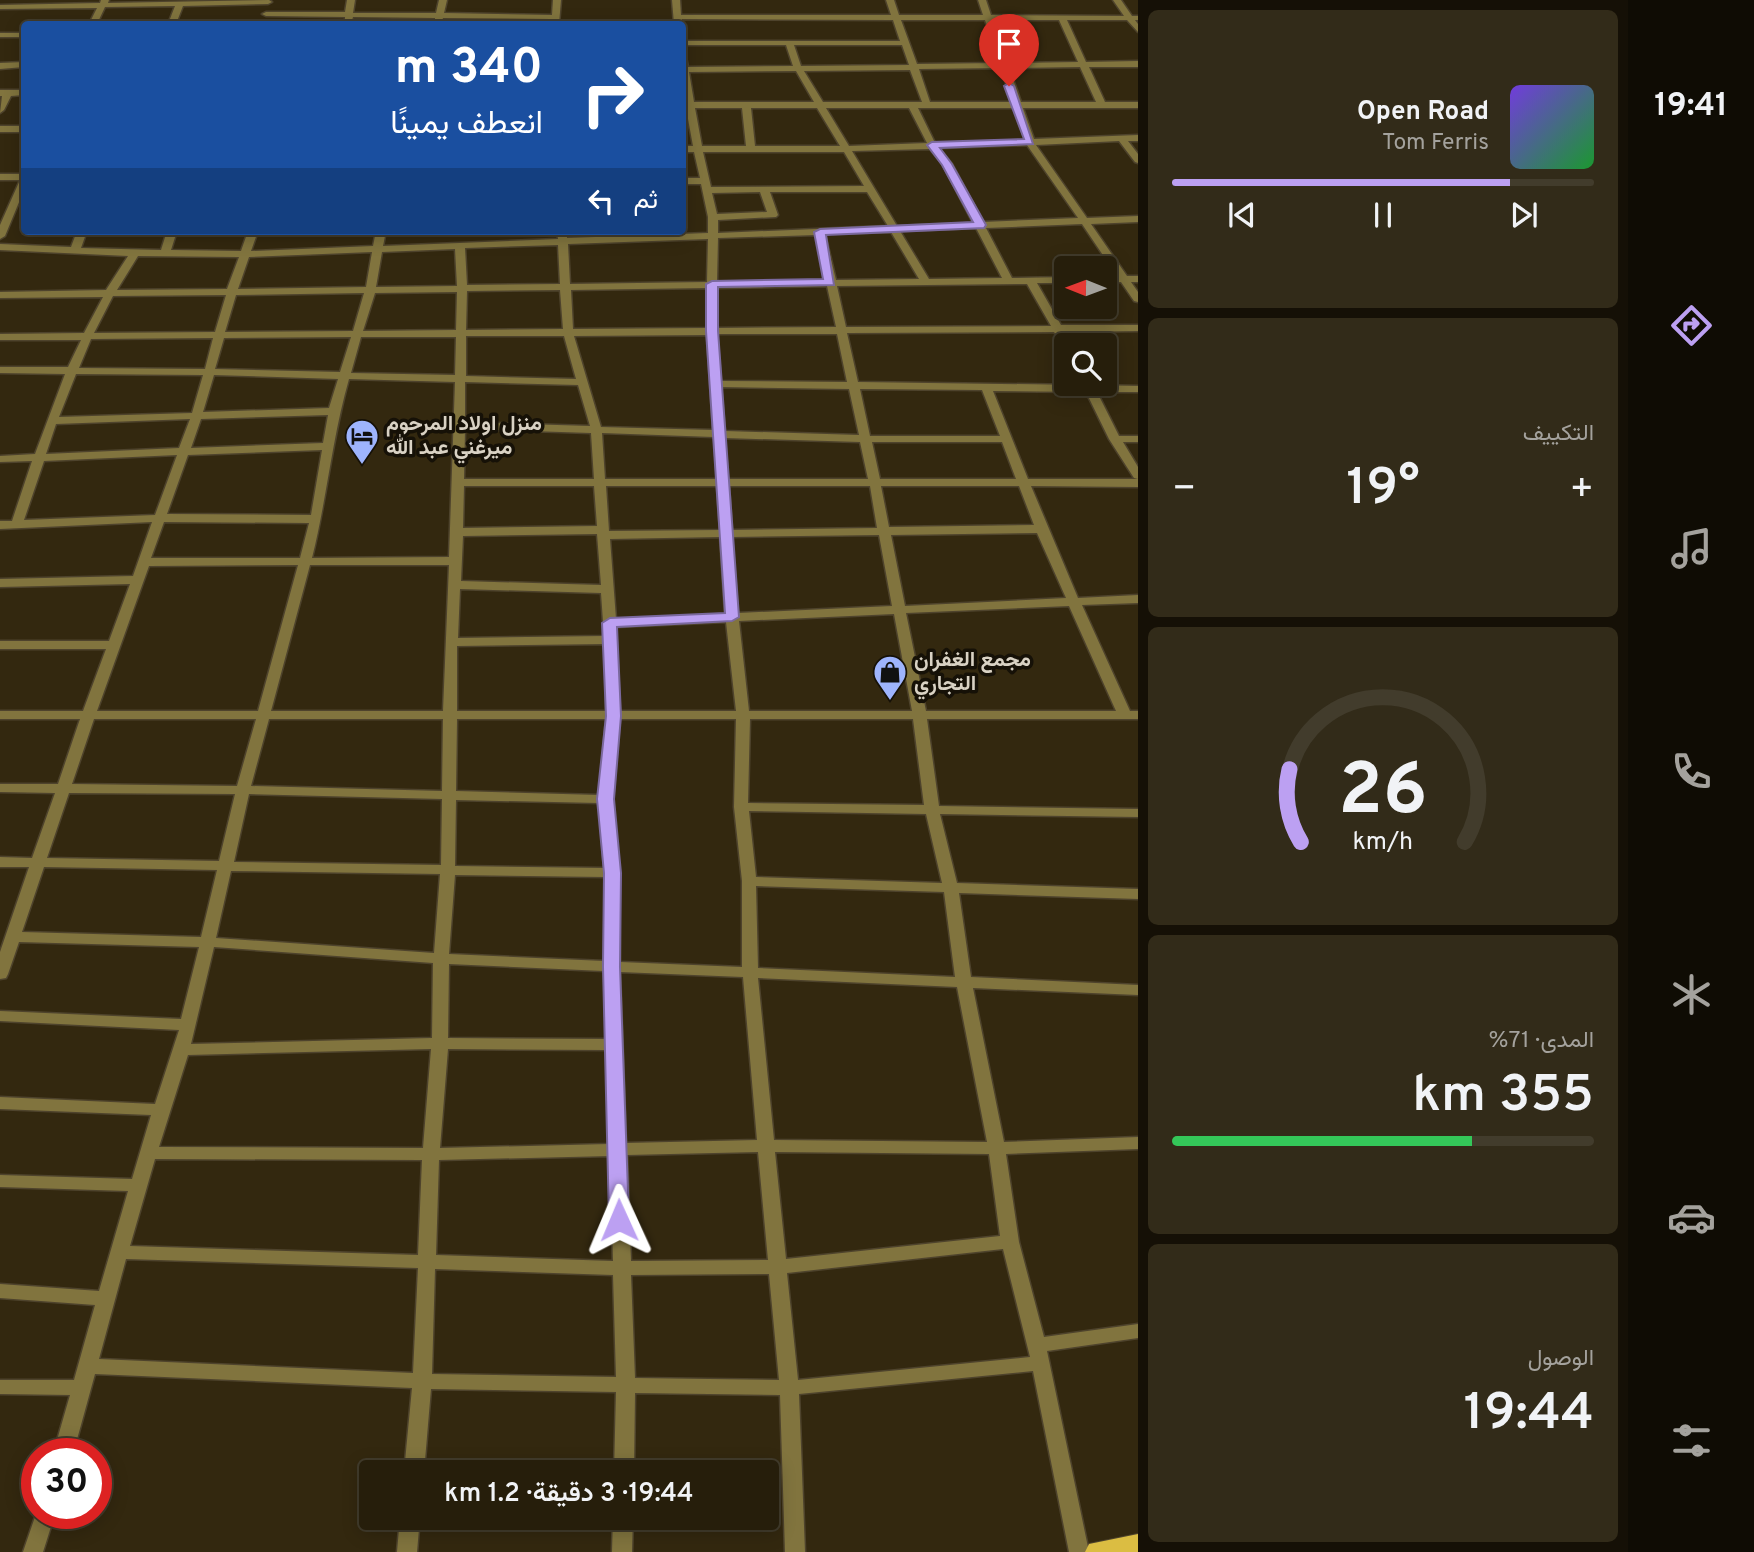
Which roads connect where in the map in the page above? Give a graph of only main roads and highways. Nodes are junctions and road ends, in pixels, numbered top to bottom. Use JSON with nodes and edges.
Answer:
{"nodes":[{"id":1,"x":1138,"y":1545,"type":"edge"},
{"id":2,"x":1098,"y":1552,"type":"edge"}],
"edges":[{"from":1,"to":2,"type":"main road"}]}
